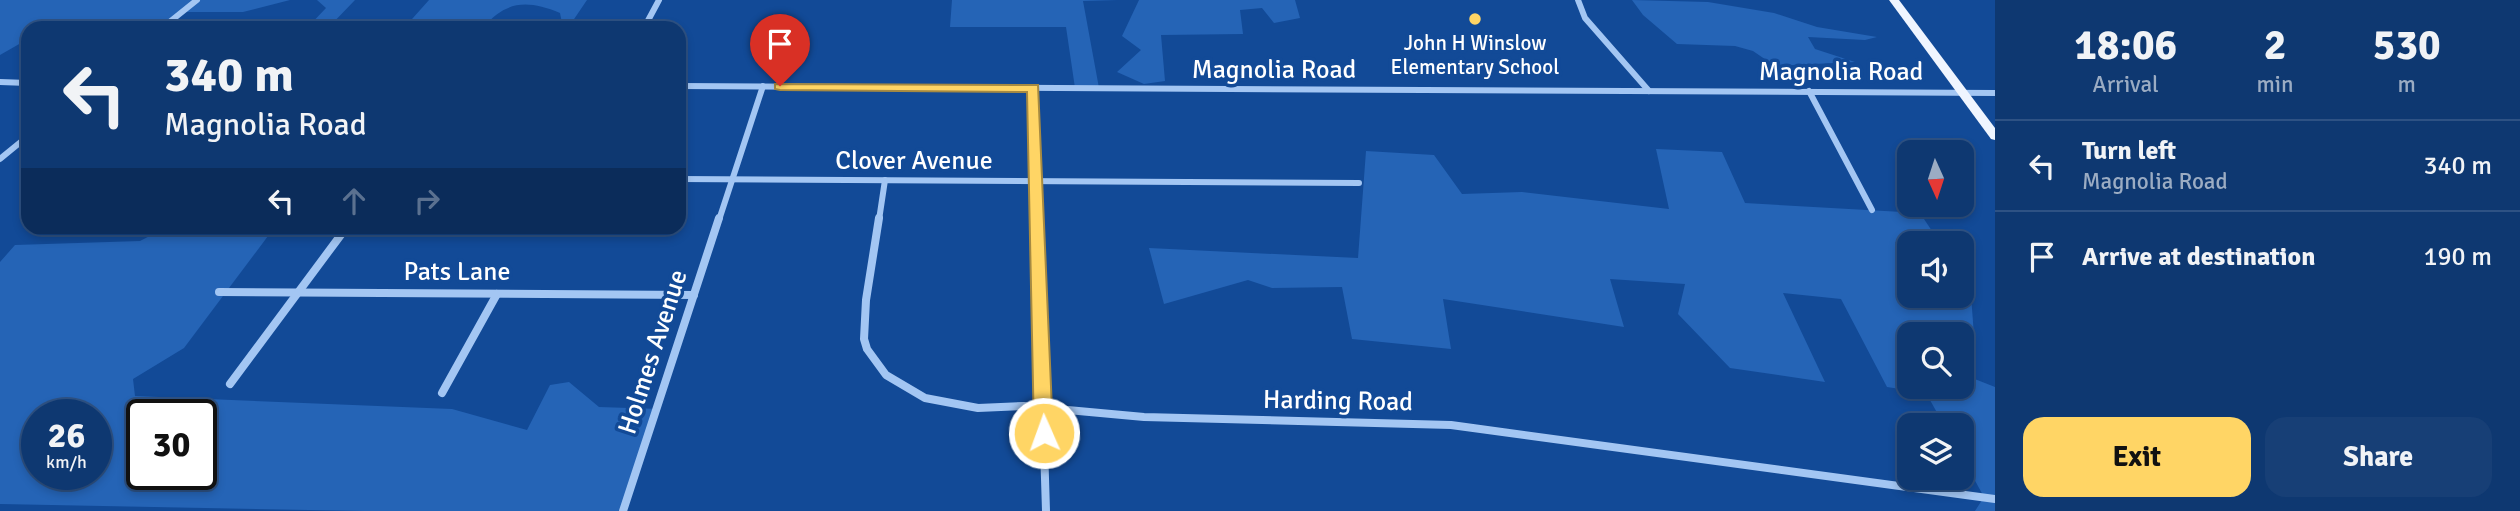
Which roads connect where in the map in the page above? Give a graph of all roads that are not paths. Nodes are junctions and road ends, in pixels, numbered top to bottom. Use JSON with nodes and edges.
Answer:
{"nodes":[{"id":1,"x":197,"y":0,"type":"edge"},
{"id":2,"x":659,"y":0,"type":"edge"},
{"id":3,"x":1578,"y":0,"type":"edge"},
{"id":4,"x":1894,"y":0,"type":"edge"},
{"id":5,"x":171,"y":21,"type":"edge"},
{"id":6,"x":648,"y":21,"type":"edge"},
{"id":7,"x":0,"y":82,"type":"edge"},
{"id":8,"x":21,"y":83,"type":"edge"},
{"id":9,"x":686,"y":86,"type":"edge"},
{"id":10,"x":763,"y":86,"type":"junction"},
{"id":11,"x":1033,"y":88,"type":"junction"},
{"id":12,"x":1649,"y":90,"type":"junction"},
{"id":13,"x":1809,"y":91,"type":"junction"},
{"id":14,"x":1961,"y":91,"type":"junction"},
{"id":15,"x":1995,"y":93,"type":"edge"},
{"id":16,"x":1995,"y":136,"type":"edge"},
{"id":17,"x":21,"y":142,"type":"edge"},
{"id":18,"x":0,"y":159,"type":"edge"},
{"id":19,"x":686,"y":179,"type":"edge"},
{"id":20,"x":733,"y":180,"type":"junction"},
{"id":21,"x":886,"y":180,"type":"junction"},
{"id":22,"x":1037,"y":181,"type":"junction"},
{"id":23,"x":1359,"y":183,"type":"dead end"},
{"id":24,"x":1872,"y":210,"type":"dead end"},
{"id":25,"x":341,"y":235,"type":"edge"},
{"id":26,"x":219,"y":292,"type":"dead end"},
{"id":27,"x":299,"y":292,"type":"junction"},
{"id":28,"x":497,"y":294,"type":"junction"},
{"id":29,"x":694,"y":295,"type":"junction"},
{"id":30,"x":230,"y":384,"type":"dead end"},
{"id":31,"x":442,"y":393,"type":"dead end"},
{"id":32,"x":1043,"y":408,"type":"junction"},
{"id":33,"x":1995,"y":499,"type":"edge"},
{"id":34,"x":623,"y":511,"type":"edge"},
{"id":35,"x":1045,"y":511,"type":"edge"}],
"edges":[{"from":1,"to":5,"type":"street"},
{"from":2,"to":6,"type":"street"},
{"from":3,"to":12,"type":"street"},
{"from":4,"to":14,"type":"main road"},
{"from":7,"to":8,"type":"street"},
{"from":9,"to":10,"type":"street","name":"Magnolia Road"},
{"from":10,"to":11,"type":"street","name":"Magnolia Road"},
{"from":10,"to":20,"type":"street","name":"Holmes Avenue"},
{"from":11,"to":12,"type":"street","name":"Magnolia Road"},
{"from":11,"to":22,"type":"street"},
{"from":12,"to":13,"type":"street","name":"Magnolia Road"},
{"from":13,"to":14,"type":"street","name":"Magnolia Road"},
{"from":13,"to":24,"type":"street"},
{"from":14,"to":15,"type":"street","name":"Magnolia Road"},
{"from":14,"to":16,"type":"main road"},
{"from":17,"to":18,"type":"street"},
{"from":19,"to":20,"type":"street","name":"Clover Avenue"},
{"from":20,"to":21,"type":"street","name":"Clover Avenue"},
{"from":20,"to":29,"type":"street","name":"Holmes Avenue"},
{"from":21,"to":22,"type":"street","name":"Clover Avenue"},
{"from":21,"to":32,"type":"street","name":"Harding Road"},
{"from":22,"to":23,"type":"street","name":"Clover Avenue"},
{"from":22,"to":32,"type":"street"},
{"from":25,"to":27,"type":"street"},
{"from":26,"to":27,"type":"street","name":"Pats Lane"},
{"from":27,"to":28,"type":"street","name":"Pats Lane"},
{"from":27,"to":30,"type":"street"},
{"from":28,"to":29,"type":"street","name":"Pats Lane"},
{"from":28,"to":31,"type":"street"},
{"from":29,"to":34,"type":"street","name":"Holmes Avenue"},
{"from":32,"to":33,"type":"street","name":"Harding Road"},
{"from":32,"to":35,"type":"street"}]}
